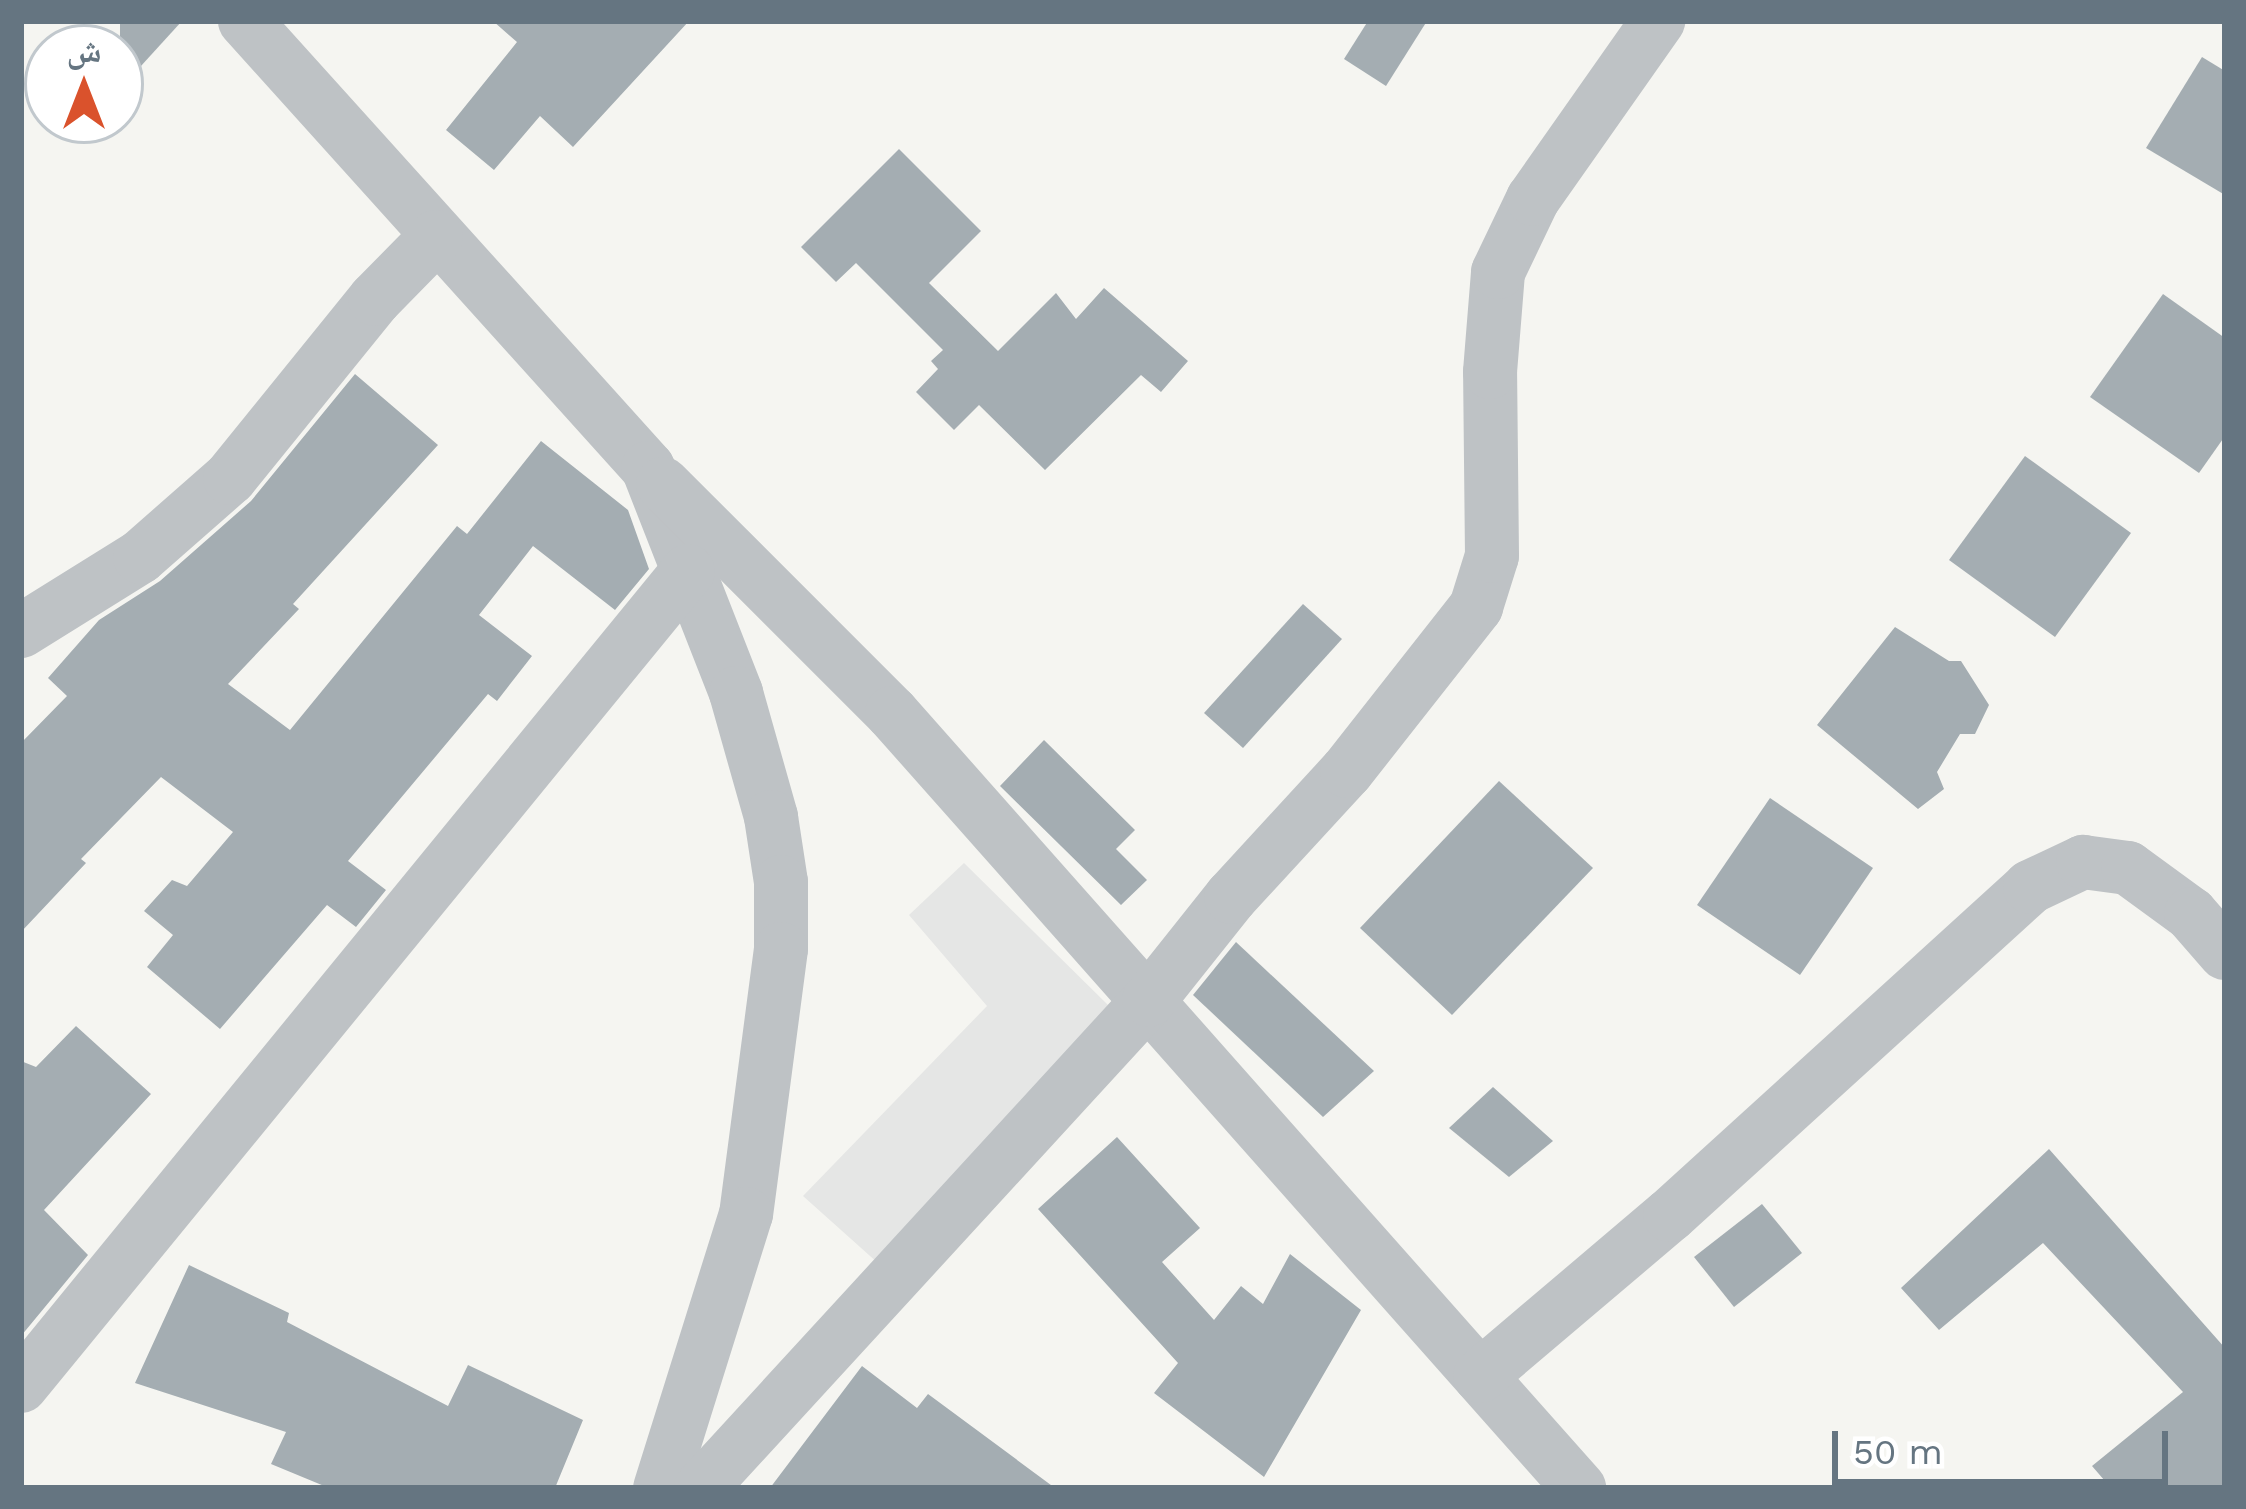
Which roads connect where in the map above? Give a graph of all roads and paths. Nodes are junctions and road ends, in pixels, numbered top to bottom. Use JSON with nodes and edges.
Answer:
{"nodes":[{"id":1,"x":245,"y":21,"type":"edge"},
{"id":2,"x":1658,"y":21,"type":"edge"},
{"id":3,"x":436,"y":238,"type":"junction"},
{"id":4,"x":648,"y":468,"type":"junction"},
{"id":5,"x":688,"y":571,"type":"junction"},
{"id":6,"x":21,"y":631,"type":"edge"},
{"id":7,"x":2225,"y":953,"type":"edge"},
{"id":8,"x":1149,"y":1000,"type":"junction"},
{"id":9,"x":1480,"y":1376,"type":"junction"},
{"id":10,"x":21,"y":1386,"type":"edge"},
{"id":11,"x":660,"y":1488,"type":"edge"},
{"id":12,"x":700,"y":1488,"type":"edge"},
{"id":13,"x":1579,"y":1488,"type":"edge"}],
"edges":[{"from":1,"to":3,"type":"street"},
{"from":2,"to":8,"type":"street"},
{"from":3,"to":4,"type":"street"},
{"from":3,"to":6,"type":"street"},
{"from":4,"to":5,"type":"street"},
{"from":4,"to":8,"type":"street"},
{"from":5,"to":10,"type":"street"},
{"from":5,"to":11,"type":"street"},
{"from":7,"to":9,"type":"street"},
{"from":8,"to":9,"type":"street"},
{"from":8,"to":12,"type":"street"},
{"from":9,"to":13,"type":"street"}]}
